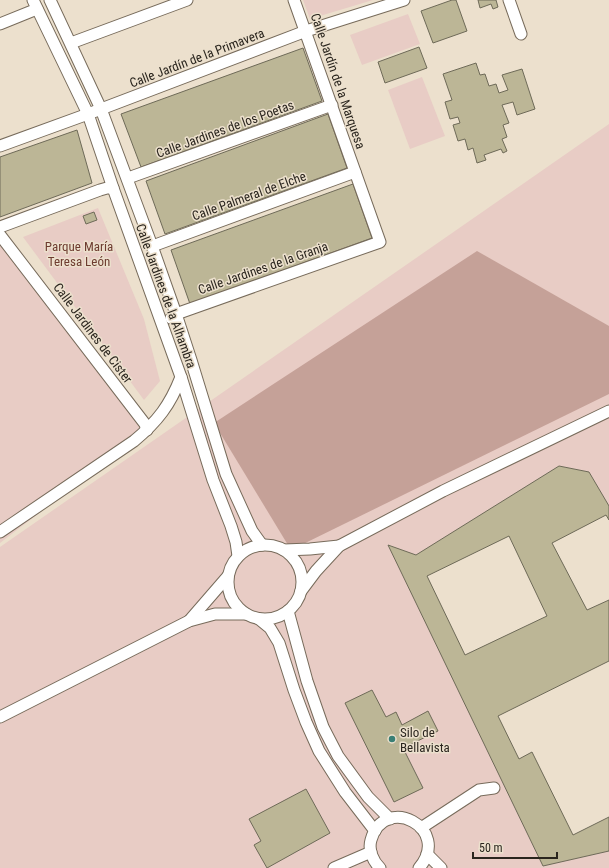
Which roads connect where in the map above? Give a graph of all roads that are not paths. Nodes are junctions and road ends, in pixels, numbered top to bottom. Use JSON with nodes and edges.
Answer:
{"nodes":[{"id":1,"x":50,"y":0,"type":"edge"},
{"id":2,"x":187,"y":0,"type":"edge"},
{"id":3,"x":294,"y":0,"type":"edge"},
{"id":4,"x":404,"y":0,"type":"edge"},
{"id":5,"x":509,"y":0,"type":"edge"},
{"id":6,"x":35,"y":4,"type":"edge"},
{"id":7,"x":0,"y":24,"type":"edge"},
{"id":8,"x":306,"y":31,"type":"junction"},
{"id":9,"x":521,"y":34,"type":"dead end"},
{"id":10,"x":71,"y":43,"type":"junction"},
{"id":11,"x":332,"y":106,"type":"junction"},
{"id":12,"x":101,"y":109,"type":"junction"},
{"id":13,"x":88,"y":114,"type":"junction"},
{"id":14,"x":0,"y":146,"type":"edge"},
{"id":15,"x":355,"y":172,"type":"junction"},
{"id":16,"x":128,"y":178,"type":"junction"},
{"id":17,"x":113,"y":188,"type":"junction"},
{"id":18,"x":0,"y":227,"type":"edge"},
{"id":19,"x":0,"y":235,"type":"edge"},
{"id":20,"x":380,"y":242,"type":"joint"},
{"id":21,"x":152,"y":246,"type":"junction"},
{"id":22,"x":159,"y":314,"type":"junction"},
{"id":23,"x":176,"y":314,"type":"junction"},
{"id":24,"x":181,"y":377,"type":"junction"},
{"id":25,"x":609,"y":411,"type":"edge"},
{"id":26,"x":147,"y":430,"type":"junction"},
{"id":27,"x":0,"y":532,"type":"edge"},
{"id":28,"x":262,"y":545,"type":"junction"},
{"id":29,"x":339,"y":546,"type":"junction"},
{"id":30,"x":284,"y":550,"type":"junction"},
{"id":31,"x":238,"y":556,"type":"junction"},
{"id":32,"x":228,"y":576,"type":"junction"},
{"id":33,"x":301,"y":591,"type":"junction"},
{"id":34,"x":288,"y":611,"type":"junction"},
{"id":35,"x":246,"y":614,"type":"junction"},
{"id":36,"x":258,"y":619,"type":"junction"},
{"id":37,"x":189,"y":620,"type":"junction"},
{"id":38,"x":0,"y":717,"type":"edge"},
{"id":39,"x":494,"y":788,"type":"dead end"},
{"id":40,"x":390,"y":819,"type":"junction"},
{"id":41,"x":422,"y":828,"type":"junction"},
{"id":42,"x":375,"y":831,"type":"junction"},
{"id":43,"x":371,"y":852,"type":"junction"},
{"id":44,"x":428,"y":854,"type":"junction"},
{"id":45,"x":334,"y":868,"type":"edge"},
{"id":46,"x":380,"y":868,"type":"edge"},
{"id":47,"x":419,"y":868,"type":"edge"},
{"id":48,"x":440,"y":868,"type":"edge"}],
"edges":[{"from":1,"to":10,"type":"street","name":"Calle Jardines de la Alhambra"},
{"from":2,"to":10,"type":"street"},
{"from":3,"to":8,"type":"street","name":"Calle Jardín de la Marquesa"},
{"from":4,"to":8,"type":"street","name":"Calle Jardín de la Primavera"},
{"from":5,"to":9,"type":"street"},
{"from":6,"to":7,"type":"street"},
{"from":6,"to":13,"type":"street","name":"Calle Jardines de la Alhambra"},
{"from":8,"to":11,"type":"street","name":"Calle Jardín de la Marquesa"},
{"from":8,"to":12,"type":"street","name":"Calle Jardín de la Primavera"},
{"from":10,"to":12,"type":"street","name":"Calle Jardines de la Alhambra"},
{"from":11,"to":15,"type":"street","name":"Calle Jardín de la Marquesa"},
{"from":11,"to":16,"type":"street","name":"Calle Jardines de los Poetas"},
{"from":12,"to":13,"type":"street","name":"Calle Jardín de la Primavera"},
{"from":12,"to":16,"type":"street","name":"Calle Jardines de la Alhambra"},
{"from":13,"to":14,"type":"street","name":"Calle Jardín de la Primavera"},
{"from":13,"to":17,"type":"street","name":"Calle Jardines de la Alhambra"},
{"from":15,"to":20,"type":"street","name":"Calle Jardín de la Marquesa"},
{"from":15,"to":21,"type":"street","name":"Calle Palmeral de Elche"},
{"from":16,"to":21,"type":"street","name":"Calle Jardines de la Alhambra"},
{"from":17,"to":18,"type":"street"},
{"from":17,"to":22,"type":"street","name":"Calle Jardines de la Alhambra"},
{"from":19,"to":26,"type":"street","name":"Calle Jardines de Cister"},
{"from":20,"to":23,"type":"street","name":"Calle Jardines de la Granja"},
{"from":21,"to":23,"type":"street","name":"Calle Jardines de la Alhambra"},
{"from":22,"to":23,"type":"street","name":"Calle Jardines de la Granja"},
{"from":22,"to":24,"type":"street","name":"Calle Jardines de la Alhambra"},
{"from":23,"to":28,"type":"street","name":"Calle Jardines de la Alhambra"},
{"from":24,"to":26,"type":"street","name":"Calle Jardines de la Alhambra"},
{"from":24,"to":31,"type":"street"},
{"from":25,"to":29,"type":"street"},
{"from":26,"to":27,"type":"street","name":"Calle Jardines de la Alhambra"},
{"from":28,"to":30,"type":"street"},
{"from":28,"to":31,"type":"street"},
{"from":29,"to":30,"type":"street"},
{"from":29,"to":33,"type":"street"},
{"from":30,"to":33,"type":"street"},
{"from":31,"to":32,"type":"street"},
{"from":32,"to":35,"type":"street"},
{"from":32,"to":37,"type":"street"},
{"from":33,"to":34,"type":"street"},
{"from":34,"to":36,"type":"street"},
{"from":34,"to":40,"type":"street"},
{"from":35,"to":36,"type":"street"},
{"from":35,"to":37,"type":"street"},
{"from":36,"to":42,"type":"street"},
{"from":37,"to":38,"type":"street"},
{"from":39,"to":41,"type":"street"},
{"from":40,"to":41,"type":"street"},
{"from":40,"to":42,"type":"street"},
{"from":41,"to":44,"type":"street"},
{"from":42,"to":43,"type":"street"},
{"from":43,"to":45,"type":"street"},
{"from":43,"to":46,"type":"street"},
{"from":44,"to":47,"type":"street"},
{"from":44,"to":48,"type":"street"}]}
